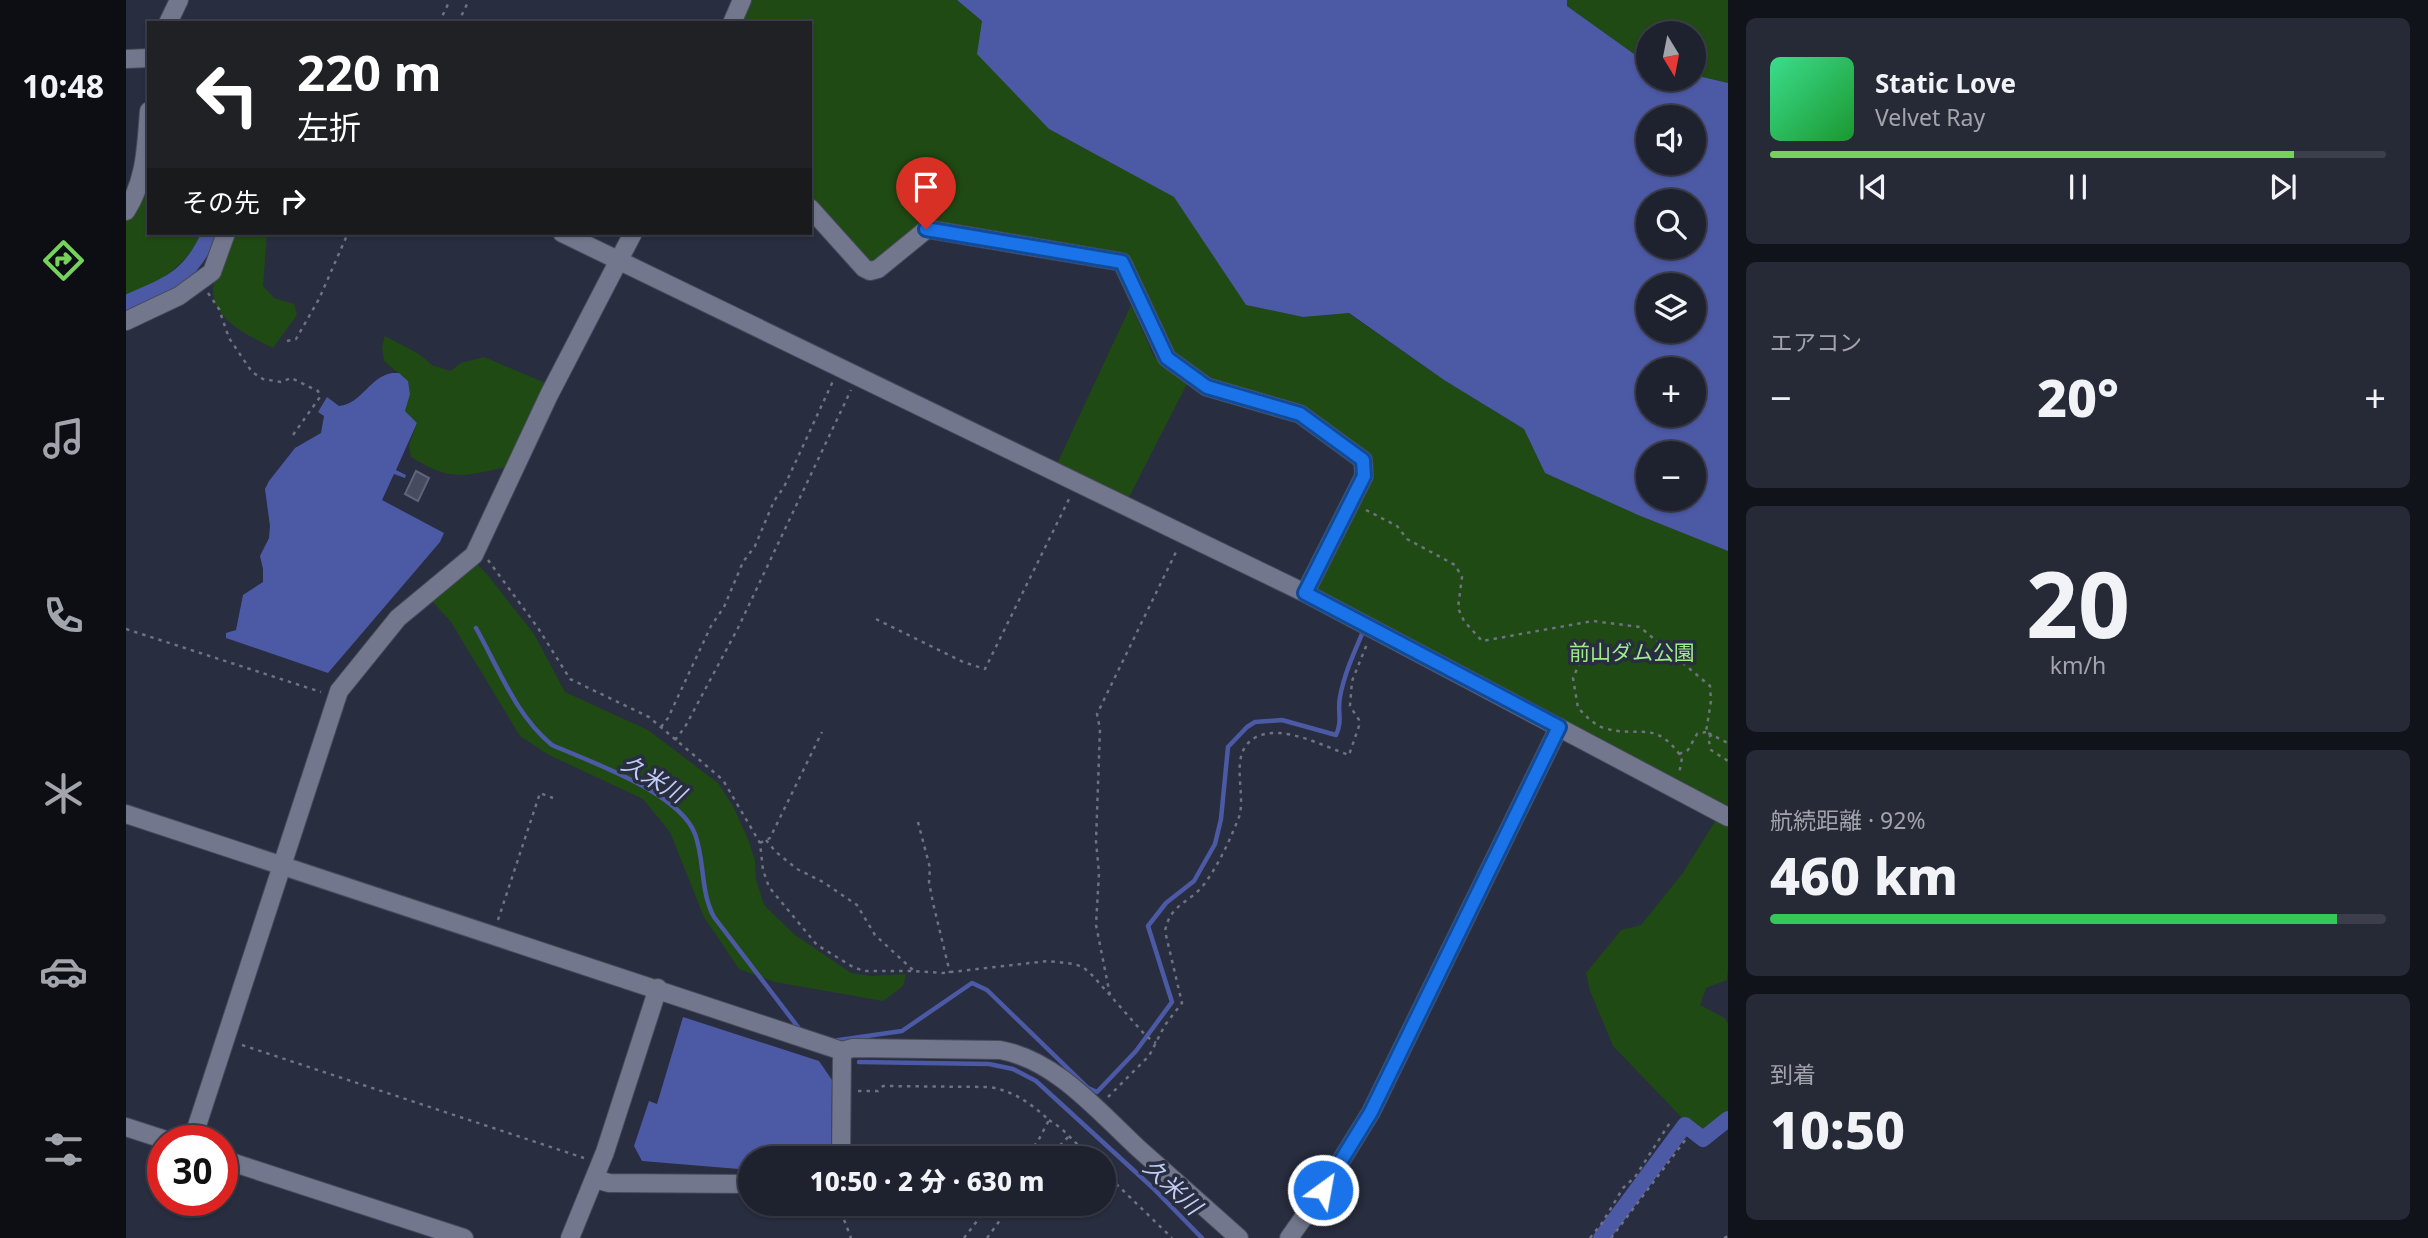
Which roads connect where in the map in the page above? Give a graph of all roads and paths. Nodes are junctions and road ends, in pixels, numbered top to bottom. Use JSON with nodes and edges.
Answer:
{"nodes":[{"id":1,"x":179,"y":0,"type":"edge"},
{"id":2,"x":450,"y":0,"type":"edge"},
{"id":3,"x":470,"y":0,"type":"edge"},
{"id":4,"x":741,"y":0,"type":"edge"},
{"id":5,"x":169,"y":21,"type":"edge"},
{"id":6,"x":440,"y":21,"type":"edge"},
{"id":7,"x":459,"y":21,"type":"edge"},
{"id":8,"x":733,"y":21,"type":"edge"},
{"id":9,"x":147,"y":58,"type":"edge"},
{"id":10,"x":126,"y":60,"type":"edge"},
{"id":11,"x":147,"y":136,"type":"edge"},
{"id":12,"x":812,"y":210,"type":"edge"},
{"id":13,"x":126,"y":211,"type":"edge"},
{"id":14,"x":225,"y":235,"type":"edge"},
{"id":15,"x":347,"y":235,"type":"edge"},
{"id":16,"x":566,"y":235,"type":"edge"},
{"id":17,"x":632,"y":235,"type":"edge"},
{"id":18,"x":619,"y":260,"type":"junction"},
{"id":19,"x":200,"y":282,"type":"junction"},
{"id":20,"x":126,"y":321,"type":"edge"},
{"id":21,"x":287,"y":341,"type":"dead end"},
{"id":22,"x":839,"y":368,"type":"junction"},
{"id":23,"x":858,"y":377,"type":"junction"},
{"id":24,"x":293,"y":435,"type":"dead end"},
{"id":25,"x":1077,"y":483,"type":"junction"},
{"id":26,"x":1351,"y":502,"type":"junction"},
{"id":27,"x":1185,"y":535,"type":"junction"},
{"id":28,"x":479,"y":548,"type":"junction"},
{"id":29,"x":1305,"y":593,"type":"junction"},
{"id":30,"x":877,"y":619,"type":"dead end"},
{"id":31,"x":126,"y":629,"type":"edge"},
{"id":32,"x":1375,"y":630,"type":"junction"},
{"id":33,"x":1580,"y":662,"type":"dead end"},
{"id":34,"x":337,"y":698,"type":"junction"},
{"id":35,"x":661,"y":727,"type":"junction"},
{"id":36,"x":1559,"y":727,"type":"junction"},
{"id":37,"x":822,"y":732,"type":"dead end"},
{"id":38,"x":1706,"y":732,"type":"junction"},
{"id":39,"x":1712,"y":735,"type":"junction"},
{"id":40,"x":675,"y":740,"type":"junction"},
{"id":41,"x":1728,"y":743,"type":"edge"},
{"id":42,"x":1679,"y":754,"type":"junction"},
{"id":43,"x":1728,"y":761,"type":"edge"},
{"id":44,"x":1674,"y":786,"type":"junction"},
{"id":45,"x":553,"y":798,"type":"dead end"},
{"id":46,"x":126,"y":814,"type":"edge"},
{"id":47,"x":1728,"y":817,"type":"edge"},
{"id":48,"x":918,"y":822,"type":"dead end"},
{"id":49,"x":766,"y":840,"type":"junction"},
{"id":50,"x":760,"y":843,"type":"junction"},
{"id":51,"x":283,"y":865,"type":"junction"},
{"id":52,"x":495,"y":935,"type":"junction"},
{"id":53,"x":914,"y":971,"type":"junction"},
{"id":54,"x":950,"y":972,"type":"junction"},
{"id":55,"x":658,"y":988,"type":"junction"},
{"id":56,"x":1110,"y":995,"type":"junction"},
{"id":57,"x":226,"y":1040,"type":"junction"},
{"id":58,"x":1156,"y":1044,"type":"junction"},
{"id":59,"x":842,"y":1051,"type":"junction"},
{"id":60,"x":842,"y":1091,"type":"junction"},
{"id":61,"x":1096,"y":1109,"type":"junction"},
{"id":62,"x":1049,"y":1120,"type":"junction"},
{"id":63,"x":1671,"y":1121,"type":"dead end"},
{"id":64,"x":197,"y":1125,"type":"edge"},
{"id":65,"x":126,"y":1127,"type":"edge"},
{"id":66,"x":147,"y":1134,"type":"edge"},
{"id":67,"x":1069,"y":1136,"type":"junction"},
{"id":68,"x":1686,"y":1139,"type":"dead end"},
{"id":69,"x":841,"y":1146,"type":"edge"},
{"id":70,"x":1034,"y":1146,"type":"edge"},
{"id":71,"x":1059,"y":1146,"type":"edge"},
{"id":72,"x":1079,"y":1146,"type":"edge"},
{"id":73,"x":238,"y":1164,"type":"edge"},
{"id":74,"x":598,"y":1171,"type":"junction"},
{"id":75,"x":738,"y":1184,"type":"edge"},
{"id":76,"x":1116,"y":1184,"type":"edge"},
{"id":77,"x":843,"y":1216,"type":"edge"},
{"id":78,"x":981,"y":1216,"type":"edge"},
{"id":79,"x":1003,"y":1216,"type":"edge"},
{"id":80,"x":464,"y":1238,"type":"edge"},
{"id":81,"x":570,"y":1238,"type":"edge"},
{"id":82,"x":851,"y":1238,"type":"edge"},
{"id":83,"x":964,"y":1238,"type":"edge"},
{"id":84,"x":987,"y":1238,"type":"edge"},
{"id":85,"x":1172,"y":1238,"type":"edge"},
{"id":86,"x":1239,"y":1238,"type":"edge"},
{"id":87,"x":1289,"y":1238,"type":"edge"},
{"id":88,"x":1590,"y":1238,"type":"edge"},
{"id":89,"x":1611,"y":1238,"type":"edge"}],
"edges":[{"from":1,"to":5,"type":"street"},
{"from":2,"to":6,"type":"path"},
{"from":3,"to":7,"type":"path"},
{"from":4,"to":8,"type":"street"},
{"from":9,"to":10,"type":"street"},
{"from":11,"to":13,"type":"street"},
{"from":12,"to":26,"type":"street"},
{"from":14,"to":19,"type":"street"},
{"from":15,"to":21,"type":"path"},
{"from":16,"to":18,"type":"street"},
{"from":17,"to":18,"type":"street"},
{"from":18,"to":22,"type":"street"},
{"from":18,"to":28,"type":"street"},
{"from":19,"to":20,"type":"street"},
{"from":19,"to":24,"type":"path"},
{"from":22,"to":23,"type":"street"},
{"from":22,"to":35,"type":"path"},
{"from":23,"to":25,"type":"street"},
{"from":23,"to":40,"type":"path"},
{"from":25,"to":27,"type":"street"},
{"from":25,"to":30,"type":"path"},
{"from":26,"to":29,"type":"street"},
{"from":26,"to":38,"type":"path"},
{"from":27,"to":29,"type":"street"},
{"from":27,"to":56,"type":"path"},
{"from":28,"to":34,"type":"street"},
{"from":28,"to":35,"type":"path"},
{"from":29,"to":32,"type":"street"},
{"from":31,"to":34,"type":"path"},
{"from":32,"to":36,"type":"street"},
{"from":32,"to":58,"type":"path"},
{"from":33,"to":42,"type":"path"},
{"from":34,"to":51,"type":"street"},
{"from":35,"to":40,"type":"path"},
{"from":36,"to":44,"type":"street"},
{"from":36,"to":87,"type":"street"},
{"from":37,"to":49,"type":"path"},
{"from":38,"to":39,"type":"path"},
{"from":38,"to":42,"type":"path"},
{"from":39,"to":41,"type":"path"},
{"from":39,"to":43,"type":"path"},
{"from":40,"to":50,"type":"path"},
{"from":42,"to":44,"type":"path"},
{"from":44,"to":47,"type":"street"},
{"from":45,"to":52,"type":"path"},
{"from":46,"to":51,"type":"street"},
{"from":48,"to":54,"type":"path"},
{"from":49,"to":50,"type":"path"},
{"from":49,"to":53,"type":"path"},
{"from":50,"to":53,"type":"path"},
{"from":51,"to":52,"type":"street"},
{"from":51,"to":57,"type":"street"},
{"from":52,"to":55,"type":"street"},
{"from":53,"to":54,"type":"path"},
{"from":54,"to":56,"type":"path"},
{"from":55,"to":59,"type":"street"},
{"from":55,"to":74,"type":"street"},
{"from":56,"to":58,"type":"path"},
{"from":57,"to":64,"type":"street"},
{"from":57,"to":74,"type":"path"},
{"from":58,"to":61,"type":"path"},
{"from":59,"to":60,"type":"street"},
{"from":59,"to":61,"type":"street"},
{"from":60,"to":62,"type":"path"},
{"from":60,"to":69,"type":"street"},
{"from":61,"to":86,"type":"street"},
{"from":62,"to":67,"type":"path"},
{"from":62,"to":70,"type":"path"},
{"from":63,"to":88,"type":"path"},
{"from":65,"to":66,"type":"street"},
{"from":67,"to":71,"type":"path"},
{"from":67,"to":72,"type":"path"},
{"from":68,"to":89,"type":"path"},
{"from":73,"to":80,"type":"street"},
{"from":74,"to":75,"type":"street"},
{"from":74,"to":81,"type":"street"},
{"from":76,"to":85,"type":"path"},
{"from":77,"to":82,"type":"path"},
{"from":78,"to":83,"type":"path"},
{"from":79,"to":84,"type":"path"}]}
